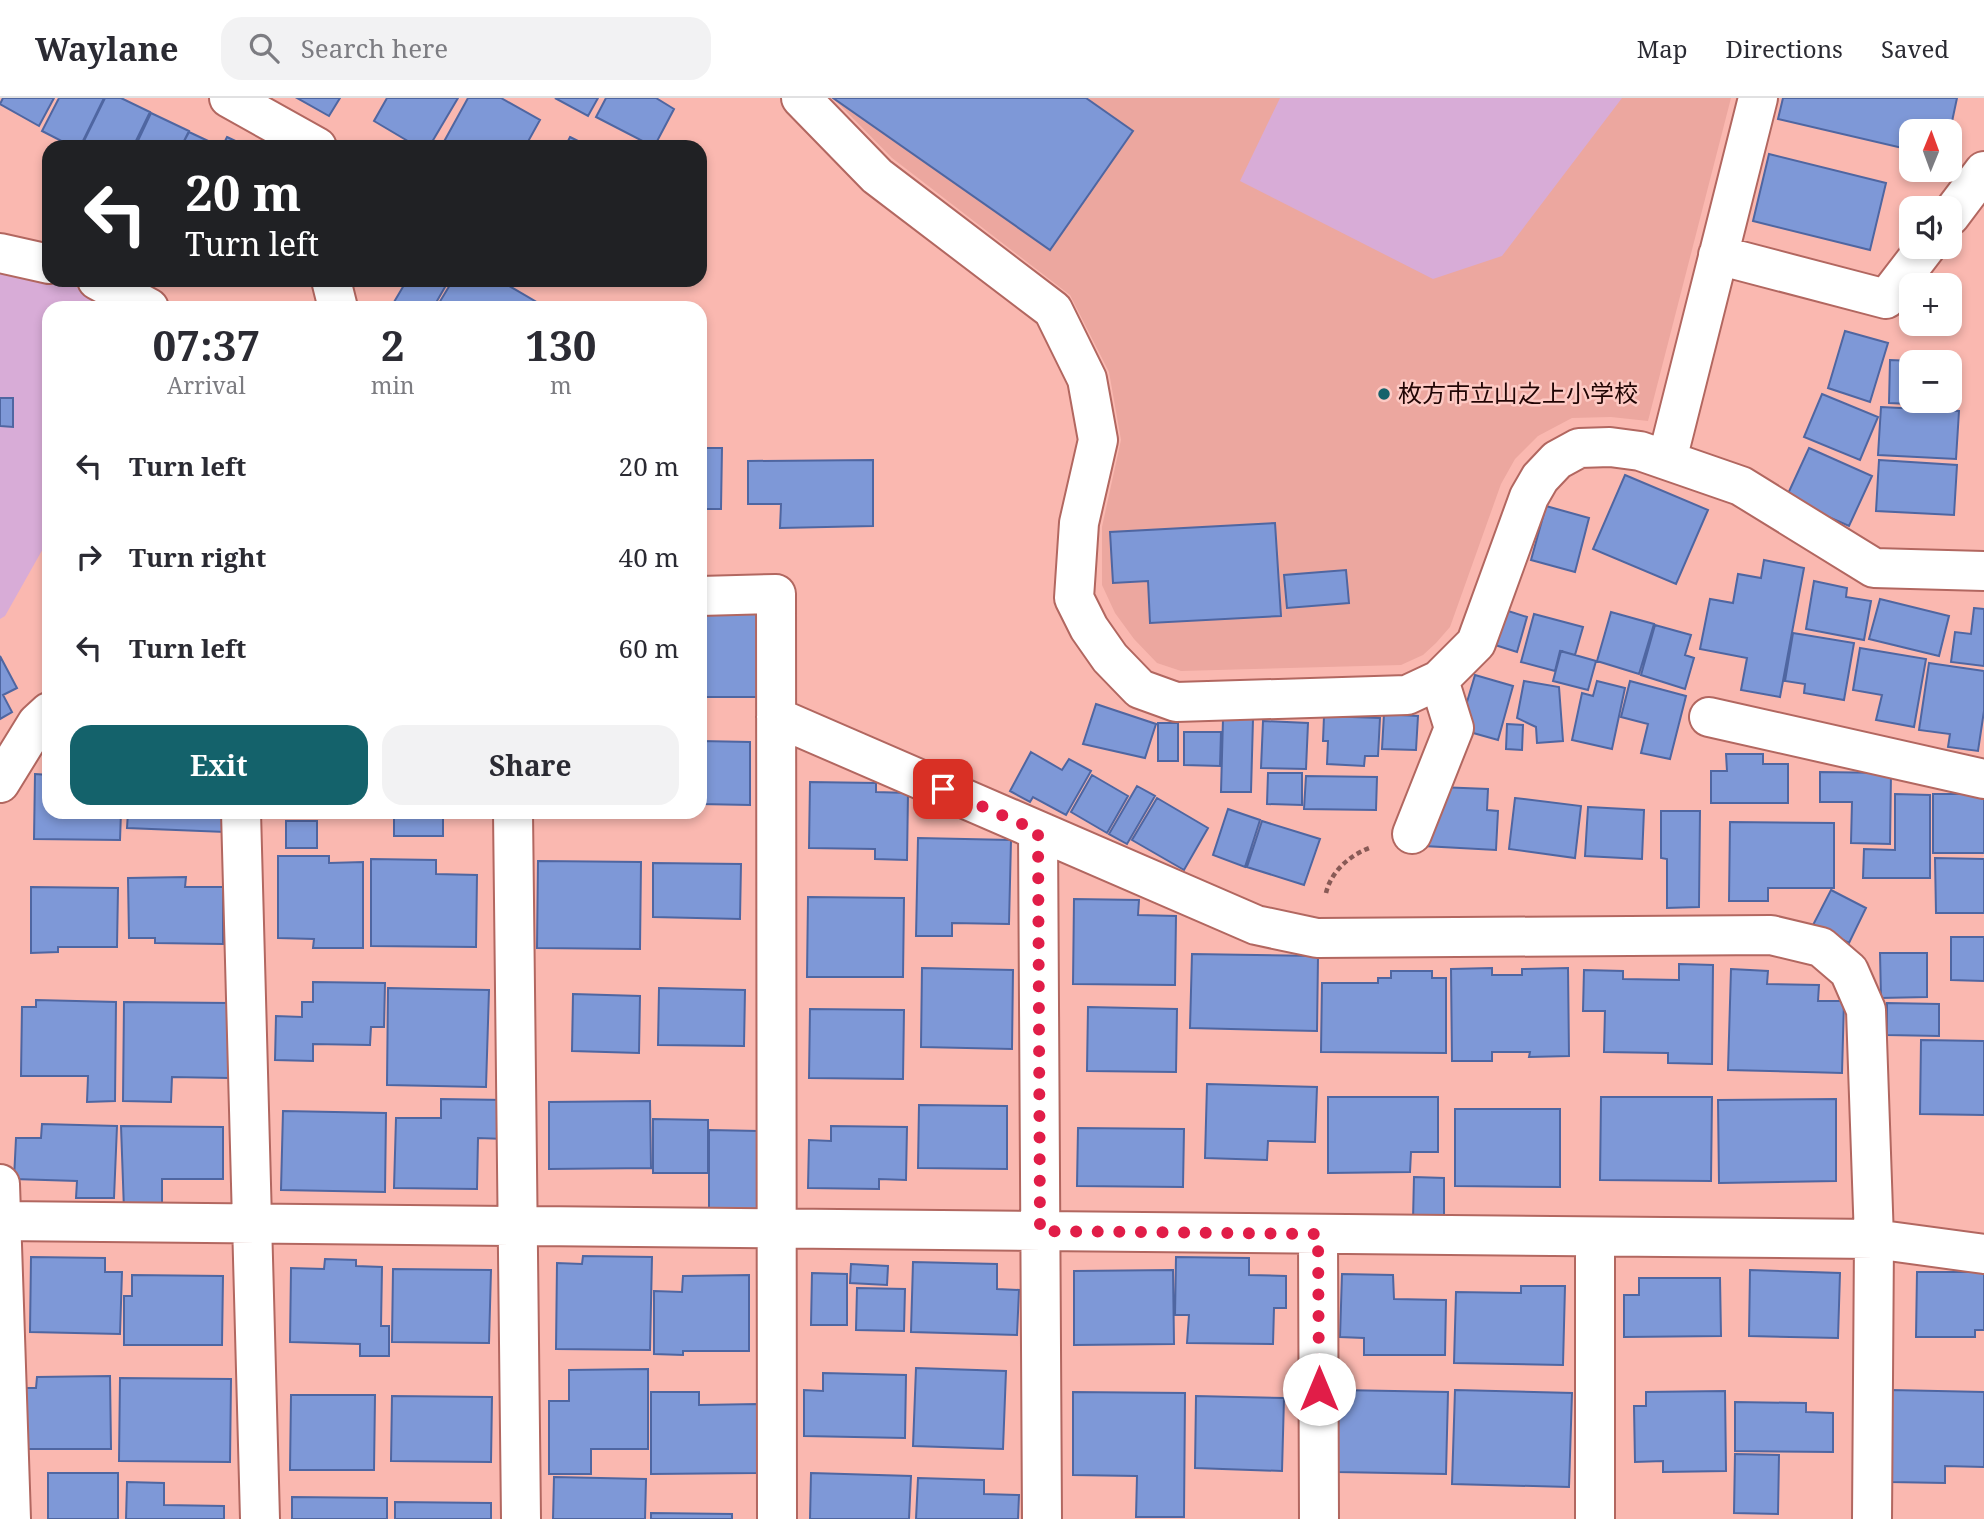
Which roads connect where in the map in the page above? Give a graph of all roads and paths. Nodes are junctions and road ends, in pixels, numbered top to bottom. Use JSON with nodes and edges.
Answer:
{"nodes":[{"id":1,"x":229,"y":98,"type":"edge"},
{"id":2,"x":801,"y":98,"type":"edge"},
{"id":3,"x":1758,"y":98,"type":"edge"},
{"id":4,"x":304,"y":140,"type":"edge"},
{"id":5,"x":1984,"y":171,"type":"edge"},
{"id":6,"x":1962,"y":200,"type":"edge"},
{"id":7,"x":0,"y":253,"type":"edge"},
{"id":8,"x":1718,"y":255,"type":"junction"},
{"id":9,"x":1917,"y":259,"type":"edge"},
{"id":10,"x":42,"y":262,"type":"edge"},
{"id":11,"x":110,"y":287,"type":"edge"},
{"id":12,"x":136,"y":301,"type":"edge"},
{"id":13,"x":1667,"y":460,"type":"junction"},
{"id":14,"x":1984,"y":571,"type":"edge"},
{"id":15,"x":707,"y":596,"type":"edge"},
{"id":16,"x":1439,"y":681,"type":"junction"},
{"id":17,"x":776,"y":717,"type":"junction"},
{"id":18,"x":1709,"y":717,"type":"dead end"},
{"id":19,"x":42,"y":718,"type":"edge"},
{"id":20,"x":1984,"y":779,"type":"edge"},
{"id":21,"x":0,"y":783,"type":"edge"},
{"id":22,"x":242,"y":819,"type":"edge"},
{"id":23,"x":513,"y":819,"type":"edge"},
{"id":24,"x":1038,"y":831,"type":"junction"},
{"id":25,"x":1412,"y":834,"type":"joint"},
{"id":26,"x":1317,"y":938,"type":"junction"},
{"id":27,"x":1,"y":1203,"type":"edge"},
{"id":28,"x":253,"y":1223,"type":"junction"},
{"id":29,"x":518,"y":1226,"type":"junction"},
{"id":30,"x":776,"y":1228,"type":"junction"},
{"id":31,"x":1040,"y":1231,"type":"junction"},
{"id":32,"x":1318,"y":1234,"type":"junction"},
{"id":33,"x":1595,"y":1237,"type":"junction"},
{"id":34,"x":1874,"y":1239,"type":"junction"},
{"id":35,"x":1984,"y":1254,"type":"edge"},
{"id":36,"x":11,"y":1519,"type":"edge"},
{"id":37,"x":260,"y":1519,"type":"edge"},
{"id":38,"x":521,"y":1519,"type":"edge"},
{"id":39,"x":777,"y":1519,"type":"edge"},
{"id":40,"x":1042,"y":1519,"type":"edge"},
{"id":41,"x":1319,"y":1519,"type":"edge"},
{"id":42,"x":1595,"y":1519,"type":"edge"},
{"id":43,"x":1872,"y":1519,"type":"edge"}],
"edges":[{"from":1,"to":4,"type":"street"},
{"from":2,"to":16,"type":"street"},
{"from":3,"to":8,"type":"street"},
{"from":5,"to":6,"type":"street"},
{"from":7,"to":10,"type":"street"},
{"from":8,"to":9,"type":"street"},
{"from":8,"to":13,"type":"street"},
{"from":11,"to":12,"type":"street"},
{"from":13,"to":14,"type":"street"},
{"from":13,"to":16,"type":"street"},
{"from":15,"to":17,"type":"street"},
{"from":16,"to":25,"type":"street"},
{"from":17,"to":24,"type":"street"},
{"from":17,"to":30,"type":"street"},
{"from":18,"to":20,"type":"street"},
{"from":19,"to":21,"type":"street"},
{"from":22,"to":28,"type":"street"},
{"from":23,"to":29,"type":"street"},
{"from":24,"to":26,"type":"street"},
{"from":24,"to":31,"type":"street"},
{"from":25,"to":26,"type":"path"},
{"from":26,"to":34,"type":"street"},
{"from":27,"to":28,"type":"street"},
{"from":27,"to":36,"type":"street"},
{"from":28,"to":29,"type":"street"},
{"from":28,"to":37,"type":"street"},
{"from":29,"to":30,"type":"street"},
{"from":29,"to":38,"type":"street"},
{"from":30,"to":31,"type":"street"},
{"from":30,"to":39,"type":"street"},
{"from":31,"to":32,"type":"street"},
{"from":31,"to":40,"type":"street"},
{"from":32,"to":33,"type":"street"},
{"from":32,"to":41,"type":"street"},
{"from":33,"to":34,"type":"street"},
{"from":33,"to":42,"type":"street"},
{"from":34,"to":35,"type":"street"},
{"from":34,"to":43,"type":"street"}]}
